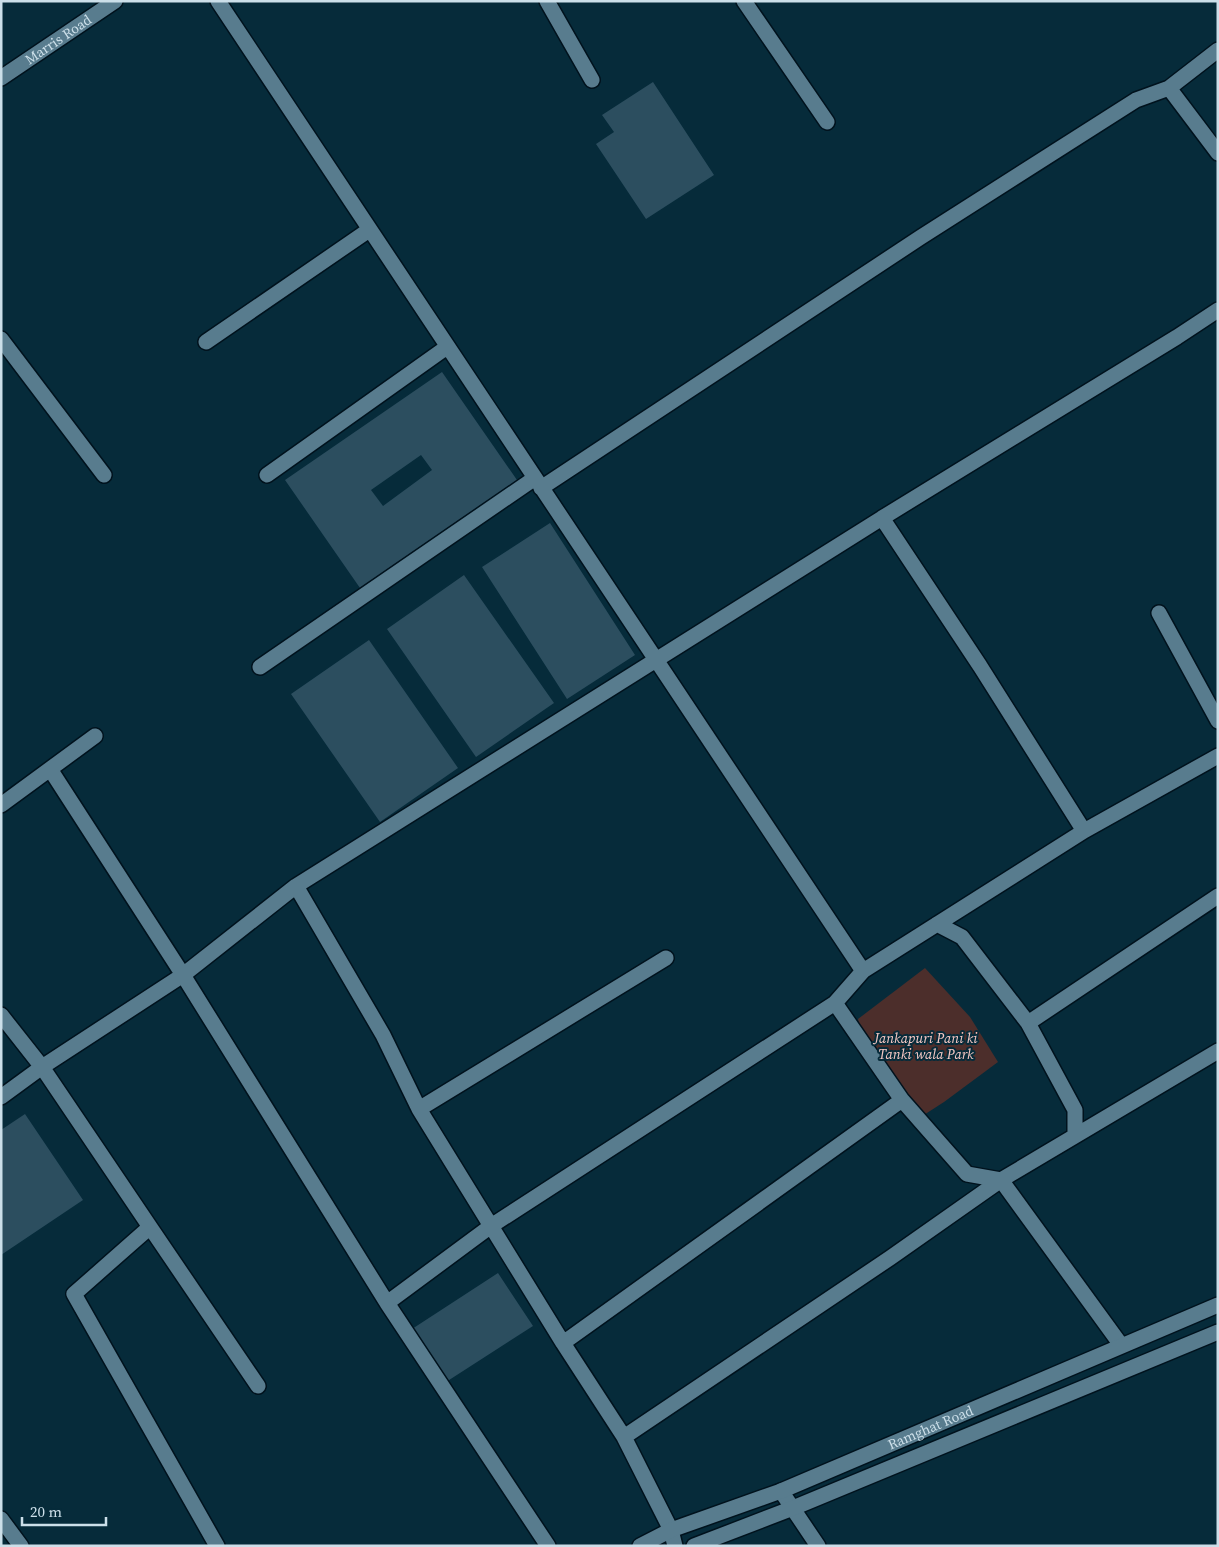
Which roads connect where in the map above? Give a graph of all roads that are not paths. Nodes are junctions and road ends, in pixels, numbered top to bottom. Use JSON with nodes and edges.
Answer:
{"nodes":[{"id":1,"x":115,"y":1,"type":"edge"},
{"id":2,"x":218,"y":1,"type":"edge"},
{"id":3,"x":547,"y":1,"type":"edge"},
{"id":4,"x":744,"y":1,"type":"edge"},
{"id":5,"x":1218,"y":50,"type":"edge"},
{"id":6,"x":1,"y":78,"type":"edge"},
{"id":7,"x":592,"y":80,"type":"dead end"},
{"id":8,"x":1169,"y":88,"type":"junction"},
{"id":9,"x":827,"y":122,"type":"dead end"},
{"id":10,"x":1218,"y":153,"type":"edge"},
{"id":11,"x":369,"y":230,"type":"junction"},
{"id":12,"x":1218,"y":310,"type":"edge"},
{"id":13,"x":1,"y":339,"type":"edge"},
{"id":14,"x":206,"y":342,"type":"dead end"},
{"id":15,"x":447,"y":347,"type":"junction"},
{"id":16,"x":104,"y":475,"type":"dead end"},
{"id":17,"x":267,"y":475,"type":"dead end"},
{"id":18,"x":538,"y":483,"type":"junction"},
{"id":19,"x":882,"y":518,"type":"junction"},
{"id":20,"x":1159,"y":613,"type":"dead end"},
{"id":21,"x":656,"y":659,"type":"junction"},
{"id":22,"x":260,"y":666,"type":"dead end"},
{"id":23,"x":1218,"y":721,"type":"edge"},
{"id":24,"x":96,"y":736,"type":"dead end"},
{"id":25,"x":1218,"y":756,"type":"edge"},
{"id":26,"x":50,"y":769,"type":"junction"},
{"id":27,"x":1,"y":805,"type":"edge"},
{"id":28,"x":1084,"y":831,"type":"junction"},
{"id":29,"x":296,"y":886,"type":"junction"},
{"id":30,"x":1218,"y":896,"type":"edge"},
{"id":31,"x":937,"y":924,"type":"junction"},
{"id":32,"x":666,"y":958,"type":"dead end"},
{"id":33,"x":863,"y":971,"type":"junction"},
{"id":34,"x":182,"y":975,"type":"junction"},
{"id":35,"x":835,"y":1003,"type":"junction"},
{"id":36,"x":1,"y":1015,"type":"edge"},
{"id":37,"x":1028,"y":1023,"type":"junction"},
{"id":38,"x":1218,"y":1051,"type":"edge"},
{"id":39,"x":42,"y":1067,"type":"junction"},
{"id":40,"x":1,"y":1097,"type":"edge"},
{"id":41,"x":902,"y":1100,"type":"junction"},
{"id":42,"x":419,"y":1109,"type":"junction"},
{"id":43,"x":1075,"y":1136,"type":"junction"},
{"id":44,"x":1001,"y":1180,"type":"junction"},
{"id":45,"x":491,"y":1226,"type":"junction"},
{"id":46,"x":150,"y":1227,"type":"junction"},
{"id":47,"x":386,"y":1303,"type":"junction"},
{"id":48,"x":1218,"y":1305,"type":"edge"},
{"id":49,"x":1218,"y":1332,"type":"edge"},
{"id":50,"x":563,"y":1343,"type":"junction"},
{"id":51,"x":1121,"y":1345,"type":"junction"},
{"id":52,"x":258,"y":1386,"type":"dead end"},
{"id":53,"x":624,"y":1437,"type":"junction"},
{"id":54,"x":782,"y":1491,"type":"junction"},
{"id":55,"x":793,"y":1508,"type":"junction"},
{"id":56,"x":1,"y":1518,"type":"edge"},
{"id":57,"x":672,"y":1530,"type":"junction"},
{"id":58,"x":20,"y":1546,"type":"edge"},
{"id":59,"x":217,"y":1546,"type":"edge"},
{"id":60,"x":548,"y":1546,"type":"edge"},
{"id":61,"x":640,"y":1546,"type":"edge"},
{"id":62,"x":675,"y":1546,"type":"edge"},
{"id":63,"x":694,"y":1546,"type":"edge"},
{"id":64,"x":818,"y":1546,"type":"edge"}],
"edges":[{"from":1,"to":6,"type":"street","name":"Marris Road"},
{"from":2,"to":11,"type":"street"},
{"from":3,"to":7,"type":"street"},
{"from":4,"to":9,"type":"street"},
{"from":5,"to":8,"type":"street"},
{"from":8,"to":10,"type":"street"},
{"from":8,"to":18,"type":"street"},
{"from":11,"to":14,"type":"street"},
{"from":11,"to":15,"type":"street"},
{"from":12,"to":19,"type":"street"},
{"from":13,"to":16,"type":"street"},
{"from":15,"to":17,"type":"street"},
{"from":15,"to":18,"type":"street"},
{"from":18,"to":21,"type":"street"},
{"from":18,"to":22,"type":"street"},
{"from":19,"to":21,"type":"street"},
{"from":19,"to":28,"type":"street"},
{"from":20,"to":23,"type":"street"},
{"from":21,"to":29,"type":"street"},
{"from":21,"to":33,"type":"street"},
{"from":24,"to":26,"type":"street"},
{"from":25,"to":28,"type":"street"},
{"from":26,"to":27,"type":"street"},
{"from":26,"to":34,"type":"street"},
{"from":28,"to":31,"type":"street"},
{"from":29,"to":34,"type":"street"},
{"from":29,"to":42,"type":"street"},
{"from":30,"to":37,"type":"street"},
{"from":31,"to":33,"type":"street"},
{"from":31,"to":37,"type":"street"},
{"from":32,"to":42,"type":"street"},
{"from":33,"to":35,"type":"street"},
{"from":34,"to":39,"type":"street"},
{"from":34,"to":47,"type":"street"},
{"from":35,"to":41,"type":"street"},
{"from":35,"to":45,"type":"street"},
{"from":36,"to":39,"type":"street"},
{"from":37,"to":43,"type":"street"},
{"from":38,"to":43,"type":"street"},
{"from":39,"to":40,"type":"street"},
{"from":39,"to":46,"type":"street"},
{"from":41,"to":44,"type":"street"},
{"from":41,"to":50,"type":"street"},
{"from":42,"to":45,"type":"street"},
{"from":43,"to":44,"type":"street"},
{"from":44,"to":51,"type":"street"},
{"from":44,"to":53,"type":"street"},
{"from":45,"to":47,"type":"street"},
{"from":45,"to":50,"type":"street"},
{"from":46,"to":52,"type":"street"},
{"from":46,"to":59,"type":"street"},
{"from":47,"to":60,"type":"street"},
{"from":48,"to":51,"type":"street","name":"Ramghat Road"},
{"from":49,"to":55,"type":"street","name":"Ramghat Road"},
{"from":50,"to":53,"type":"street"},
{"from":51,"to":54,"type":"street","name":"Ramghat Road"},
{"from":53,"to":57,"type":"street"},
{"from":54,"to":55,"type":"street"},
{"from":54,"to":57,"type":"street","name":"Ramghat Road"},
{"from":55,"to":63,"type":"street","name":"Ramghat Road"},
{"from":55,"to":64,"type":"street"},
{"from":56,"to":58,"type":"street"},
{"from":57,"to":61,"type":"street","name":"Ramghat Road"},
{"from":57,"to":62,"type":"street"}]}
